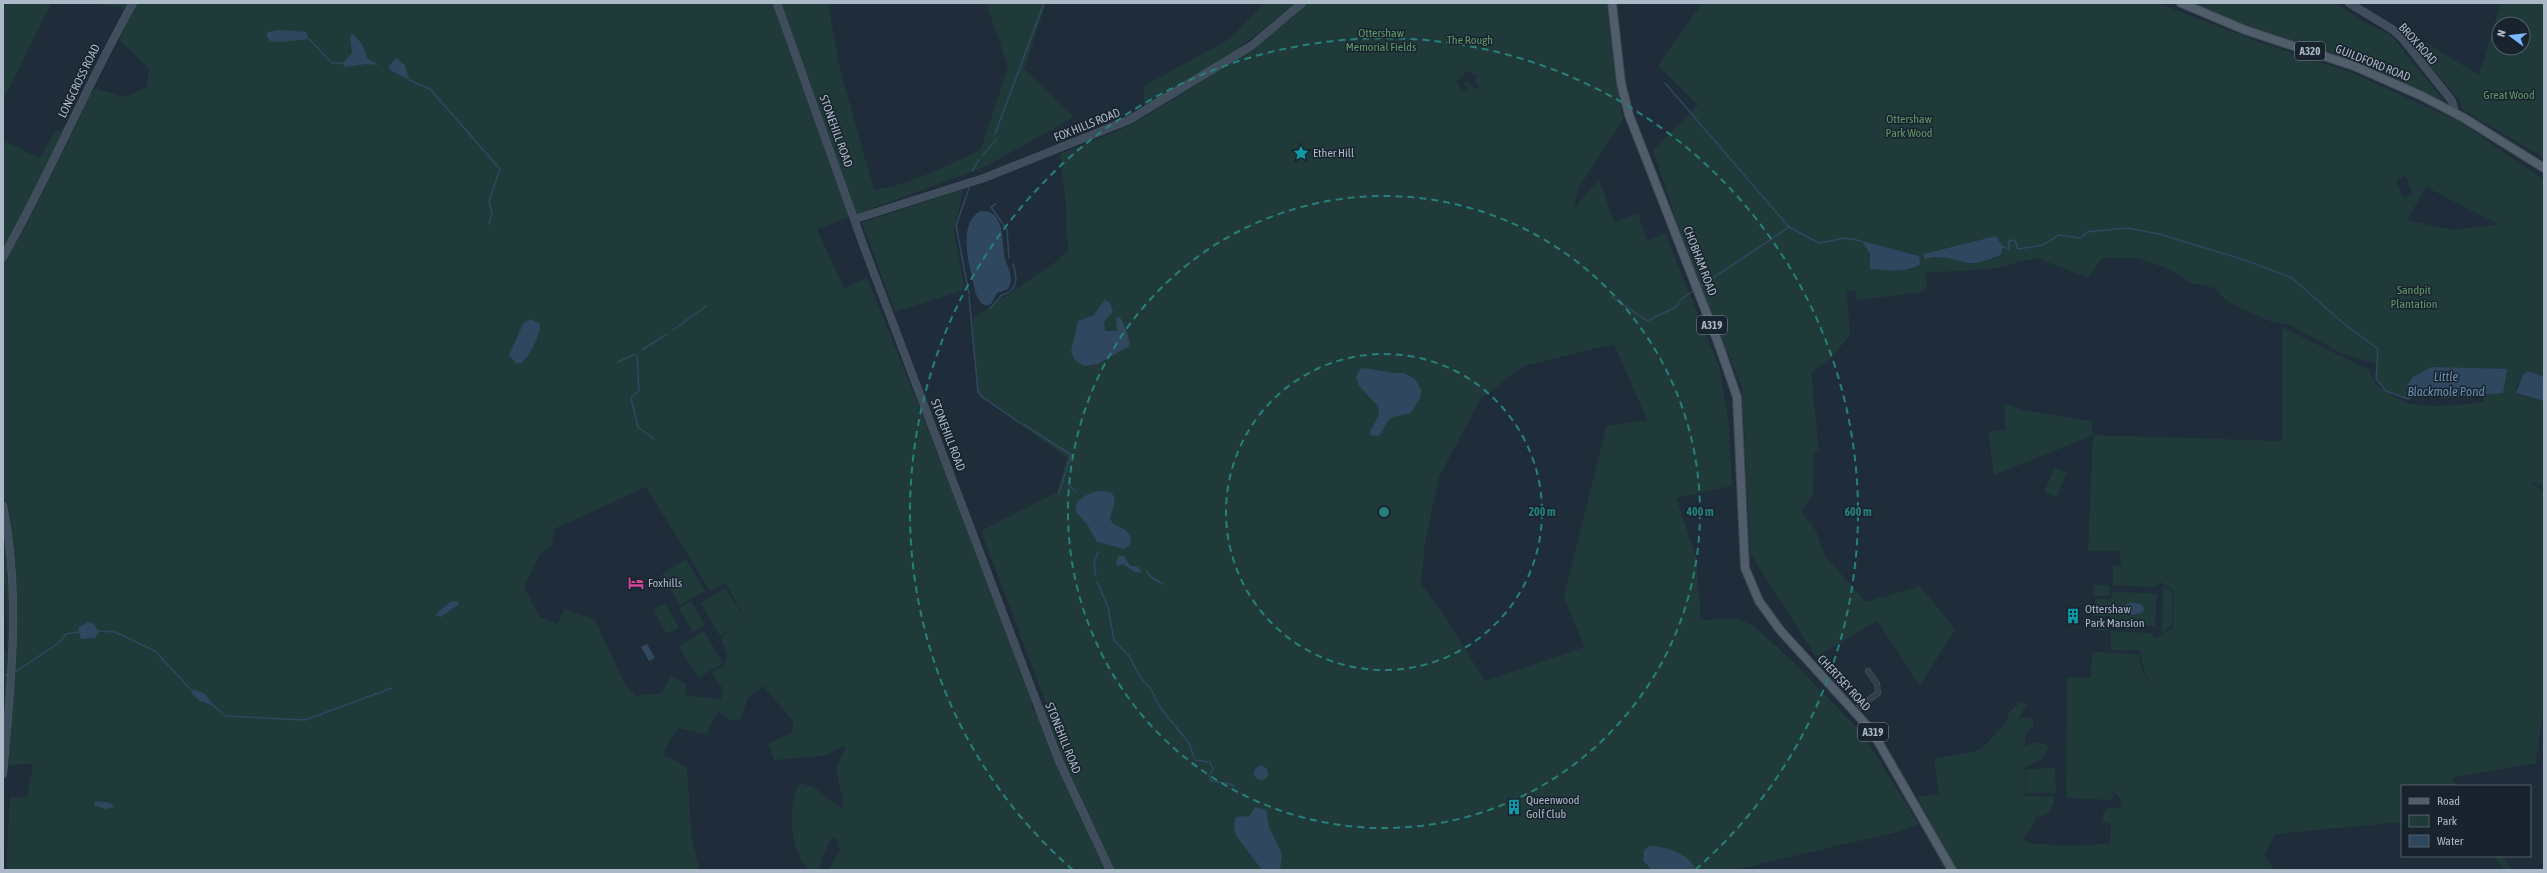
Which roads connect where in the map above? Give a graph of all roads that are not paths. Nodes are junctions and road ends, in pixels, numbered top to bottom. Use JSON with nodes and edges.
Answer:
{"nodes":[{"id":1,"x":132,"y":3,"type":"edge"},
{"id":2,"x":777,"y":3,"type":"edge"},
{"id":3,"x":1302,"y":3,"type":"edge"},
{"id":4,"x":1612,"y":3,"type":"edge"},
{"id":5,"x":2181,"y":3,"type":"edge"},
{"id":6,"x":2349,"y":3,"type":"edge"},
{"id":7,"x":2454,"y":113,"type":"junction"},
{"id":8,"x":2544,"y":168,"type":"edge"},
{"id":9,"x":855,"y":219,"type":"junction"},
{"id":10,"x":3,"y":256,"type":"edge"},
{"id":11,"x":3,"y":506,"type":"edge"},
{"id":12,"x":1759,"y":602,"type":"joint"},
{"id":13,"x":1868,"y":671,"type":"dead end"},
{"id":14,"x":1854,"y":711,"type":"junction"},
{"id":15,"x":3,"y":774,"type":"edge"},
{"id":16,"x":1110,"y":870,"type":"edge"},
{"id":17,"x":1952,"y":870,"type":"edge"}],
"edges":[{"from":1,"to":10,"type":"street","name":"LONGCROSS ROAD"},
{"from":2,"to":9,"type":"street","name":"STONEHILL ROAD"},
{"from":3,"to":9,"type":"street","name":"FOX HILLS ROAD"},
{"from":4,"to":12,"type":"main road","name":"CHOBHAM ROAD","number":"A319"},
{"from":5,"to":7,"type":"main road","name":"GUILDFORD ROAD","number":"A320"},
{"from":6,"to":7,"type":"street","name":"BROX ROAD"},
{"from":7,"to":8,"type":"main road","name":"GUILDFORD ROAD","number":"A320"},
{"from":9,"to":16,"type":"street","name":"STONEHILL ROAD"},
{"from":11,"to":15,"type":"street"},
{"from":12,"to":14,"type":"main road","name":"CHERTSEY ROAD","number":"A319"},
{"from":13,"to":14,"type":"street"},
{"from":14,"to":17,"type":"main road","name":"CHERTSEY ROAD","number":"A319"}]}
